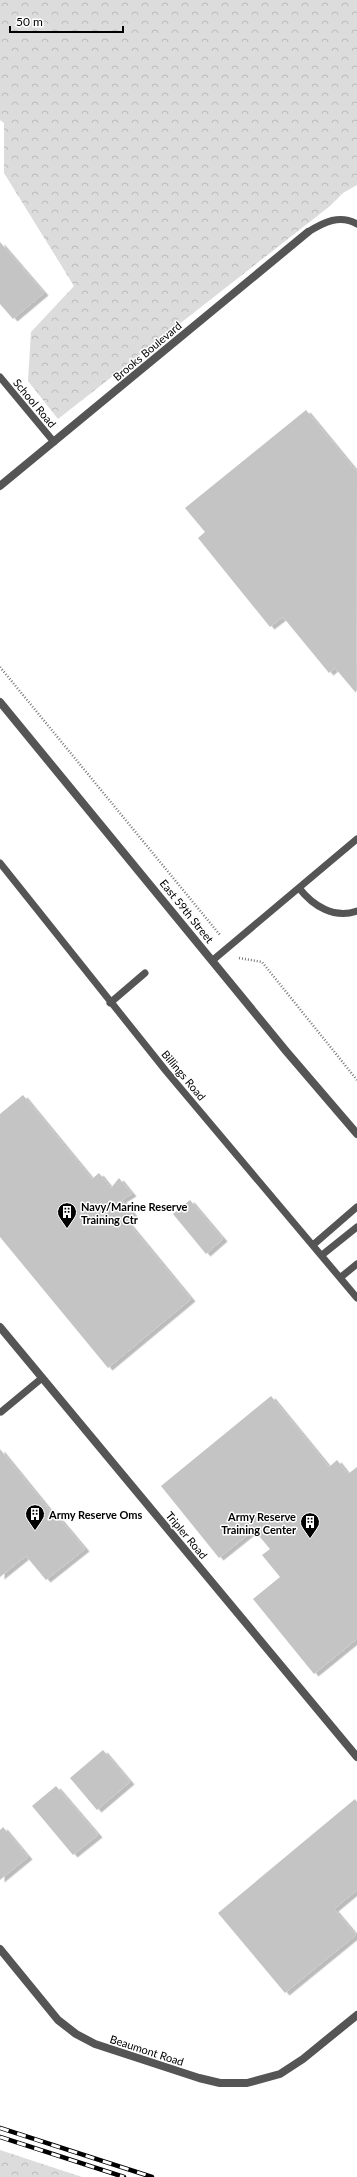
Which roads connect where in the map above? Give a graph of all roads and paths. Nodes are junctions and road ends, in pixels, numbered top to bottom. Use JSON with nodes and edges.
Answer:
{"nodes":[{"id":1,"x":357,"y":224,"type":"edge"},
{"id":2,"x":308,"y":232,"type":"joint"},
{"id":3,"x":0,"y":377,"type":"edge"},
{"id":4,"x":54,"y":442,"type":"junction"},
{"id":5,"x":0,"y":486,"type":"edge"},
{"id":6,"x":0,"y":667,"type":"edge"},
{"id":7,"x":0,"y":702,"type":"edge"},
{"id":8,"x":357,"y":839,"type":"edge"},
{"id":9,"x":0,"y":863,"type":"edge"},
{"id":10,"x":299,"y":888,"type":"junction"},
{"id":11,"x":357,"y":911,"type":"edge"},
{"id":12,"x":220,"y":935,"type":"dead end"},
{"id":13,"x":238,"y":958,"type":"dead end"},
{"id":14,"x":213,"y":960,"type":"junction"},
{"id":15,"x":145,"y":973,"type":"dead end"},
{"id":16,"x":110,"y":1003,"type":"junction"},
{"id":17,"x":357,"y":1080,"type":"edge"},
{"id":18,"x":357,"y":1134,"type":"edge"},
{"id":19,"x":357,"y":1207,"type":"edge"},
{"id":20,"x":357,"y":1226,"type":"edge"},
{"id":21,"x":313,"y":1245,"type":"junction"},
{"id":22,"x":322,"y":1255,"type":"junction"},
{"id":23,"x":357,"y":1264,"type":"edge"},
{"id":24,"x":341,"y":1277,"type":"junction"},
{"id":25,"x":357,"y":1298,"type":"edge"},
{"id":26,"x":0,"y":1327,"type":"edge"},
{"id":27,"x":42,"y":1378,"type":"junction"},
{"id":28,"x":1,"y":1412,"type":"dead end"},
{"id":29,"x":357,"y":1757,"type":"edge"},
{"id":30,"x":0,"y":1950,"type":"edge"},
{"id":31,"x":357,"y":2015,"type":"edge"}],
"edges":[{"from":1,"to":2,"type":"lane"},
{"from":2,"to":4,"type":"street","name":"Brooks Boulevard"},
{"from":3,"to":4,"type":"lane","name":"School Road"},
{"from":4,"to":5,"type":"street","name":"Brooks Boulevard"},
{"from":6,"to":12,"type":"path"},
{"from":7,"to":14,"type":"street","name":"East 59th Street"},
{"from":8,"to":10,"type":"lane"},
{"from":9,"to":16,"type":"lane","name":"Billings Road"},
{"from":10,"to":11,"type":"lane"},
{"from":10,"to":14,"type":"lane"},
{"from":13,"to":17,"type":"path"},
{"from":14,"to":18,"type":"street","name":"East 59th Street"},
{"from":15,"to":16,"type":"lane"},
{"from":16,"to":21,"type":"lane","name":"Billings Road"},
{"from":19,"to":21,"type":"lane"},
{"from":20,"to":22,"type":"lane"},
{"from":21,"to":22,"type":"lane","name":"Billings Road"},
{"from":22,"to":24,"type":"lane","name":"Billings Road"},
{"from":23,"to":24,"type":"lane"},
{"from":24,"to":25,"type":"lane","name":"Billings Road"},
{"from":26,"to":27,"type":"street","name":"Tripler Road"},
{"from":27,"to":28,"type":"lane"},
{"from":27,"to":29,"type":"street","name":"Tripler Road"},
{"from":30,"to":31,"type":"street","name":"Beaumont Road"}]}
